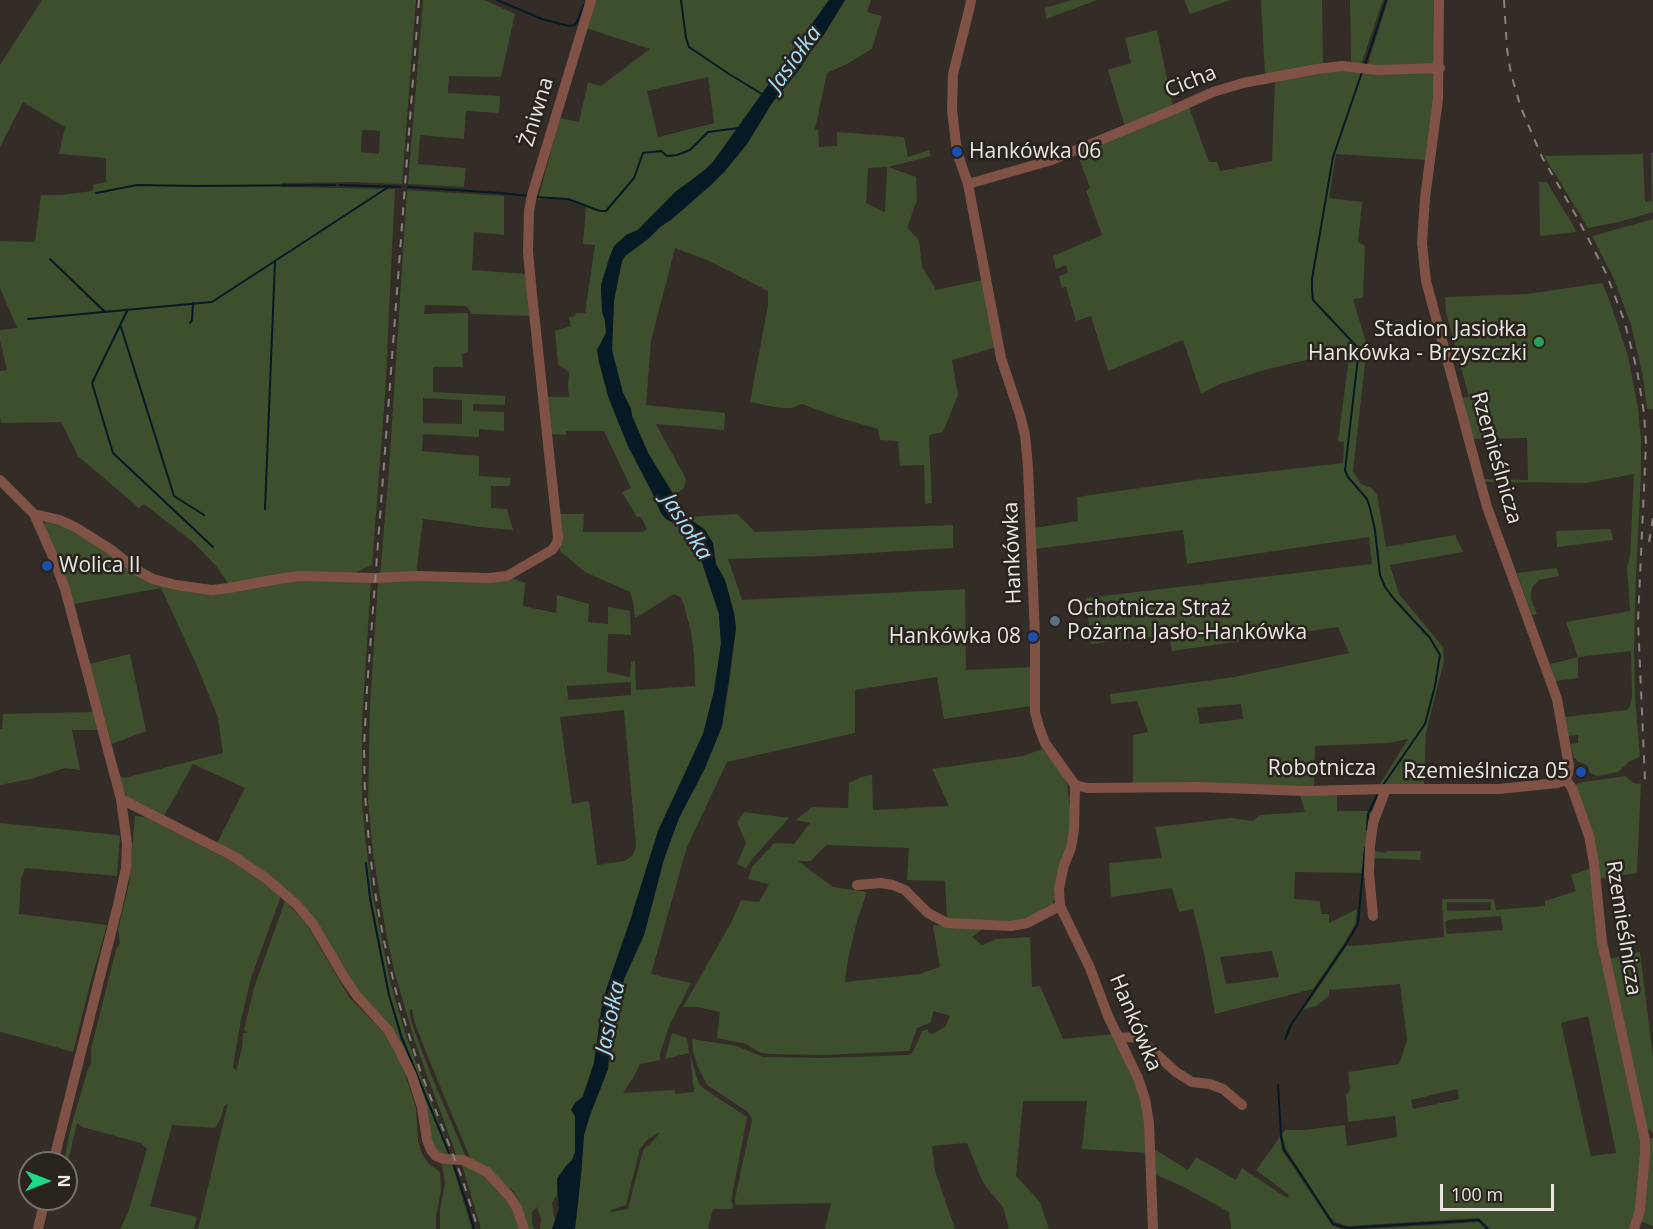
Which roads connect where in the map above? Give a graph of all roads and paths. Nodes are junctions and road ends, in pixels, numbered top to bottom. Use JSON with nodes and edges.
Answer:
{"nodes":[{"id":1,"x":591,"y":0,"type":"edge"},
{"id":2,"x":971,"y":0,"type":"edge"},
{"id":3,"x":1439,"y":0,"type":"edge"},
{"id":4,"x":1440,"y":68,"type":"junction"},
{"id":5,"x":968,"y":184,"type":"junction"},
{"id":6,"x":0,"y":480,"type":"edge"},
{"id":7,"x":34,"y":514,"type":"junction"},
{"id":8,"x":1566,"y":777,"type":"junction"},
{"id":9,"x":1074,"y":785,"type":"junction"},
{"id":10,"x":1386,"y":789,"type":"junction"},
{"id":11,"x":121,"y":799,"type":"junction"},
{"id":12,"x":856,"y":885,"type":"dead end"},
{"id":13,"x":1060,"y":906,"type":"junction"},
{"id":14,"x":1372,"y":916,"type":"dead end"},
{"id":15,"x":1119,"y":1038,"type":"junction"},
{"id":16,"x":1242,"y":1105,"type":"dead end"},
{"id":17,"x":56,"y":1151,"type":"edge"},
{"id":18,"x":42,"y":1211,"type":"edge"},
{"id":19,"x":38,"y":1229,"type":"edge"},
{"id":20,"x":524,"y":1229,"type":"edge"},
{"id":21,"x":1153,"y":1229,"type":"edge"},
{"id":22,"x":1634,"y":1229,"type":"edge"}],
"edges":[{"from":1,"to":7,"type":"street","name":"Żniwna"},
{"from":2,"to":5,"type":"street","name":"Hankówka"},
{"from":3,"to":4,"type":"street","name":"Rzemieślnicza"},
{"from":4,"to":5,"type":"street","name":"Cicha"},
{"from":4,"to":8,"type":"street","name":"Rzemieślnicza"},
{"from":5,"to":9,"type":"street","name":"Hankówka"},
{"from":6,"to":7,"type":"street"},
{"from":7,"to":11,"type":"street"},
{"from":8,"to":10,"type":"street","name":"Robotnicza"},
{"from":8,"to":22,"type":"street","name":"Rzemieślnicza"},
{"from":9,"to":10,"type":"street","name":"Robotnicza"},
{"from":9,"to":13,"type":"street","name":"Hankówka"},
{"from":10,"to":14,"type":"street"},
{"from":11,"to":17,"type":"street"},
{"from":11,"to":20,"type":"street"},
{"from":12,"to":13,"type":"street"},
{"from":13,"to":15,"type":"street","name":"Hankówka"},
{"from":15,"to":16,"type":"street"},
{"from":15,"to":21,"type":"street","name":"Hankówka"},
{"from":18,"to":19,"type":"street"}]}
